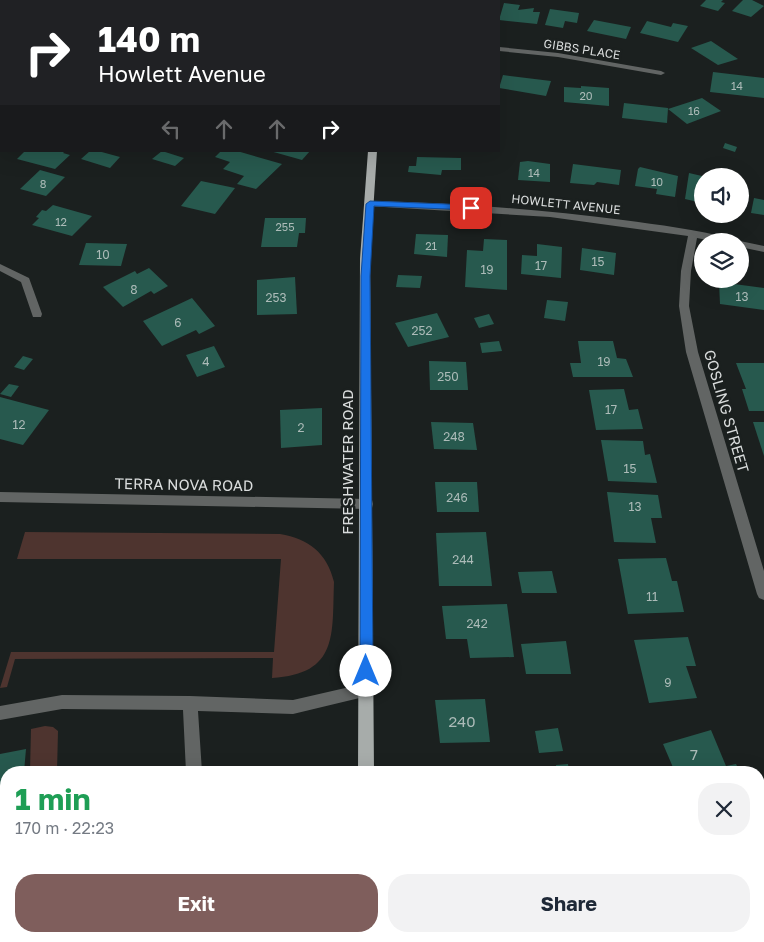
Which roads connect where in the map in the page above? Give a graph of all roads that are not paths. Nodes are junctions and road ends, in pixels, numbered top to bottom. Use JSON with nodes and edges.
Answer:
{"nodes":[{"id":1,"x":500,"y":49,"type":"edge"},
{"id":2,"x":661,"y":73,"type":"dead end"},
{"id":3,"x":373,"y":152,"type":"edge"},
{"id":4,"x":370,"y":204,"type":"junction"},
{"id":5,"x":693,"y":234,"type":"joint"},
{"id":6,"x":749,"y":246,"type":"edge"},
{"id":7,"x":764,"y":249,"type":"edge"},
{"id":8,"x":0,"y":267,"type":"edge"},
{"id":9,"x":37,"y":314,"type":"dead end"},
{"id":10,"x":0,"y":497,"type":"edge"},
{"id":11,"x":367,"y":504,"type":"junction"},
{"id":12,"x":764,"y":594,"type":"edge"},
{"id":13,"x":366,"y":690,"type":"junction"},
{"id":14,"x":190,"y":703,"type":"junction"},
{"id":15,"x":0,"y":714,"type":"edge"},
{"id":16,"x":194,"y":766,"type":"edge"},
{"id":17,"x":366,"y":766,"type":"edge"}],
"edges":[{"from":1,"to":2,"type":"street","name":"GIBBS PLACE"},
{"from":3,"to":4,"type":"main road","name":"FRESHWATER ROAD"},
{"from":4,"to":5,"type":"street","name":"HOWLETT AVENUE"},
{"from":4,"to":11,"type":"main road","name":"FRESHWATER ROAD"},
{"from":5,"to":12,"type":"street","name":"GOSLING STREET"},
{"from":6,"to":7,"type":"street"},
{"from":8,"to":9,"type":"street"},
{"from":10,"to":11,"type":"street","name":"TERRA NOVA ROAD"},
{"from":11,"to":13,"type":"main road","name":"FRESHWATER ROAD"},
{"from":13,"to":14,"type":"street"},
{"from":13,"to":17,"type":"main road","name":"FRESHWATER ROAD"},
{"from":14,"to":15,"type":"street"},
{"from":14,"to":16,"type":"street"}]}
